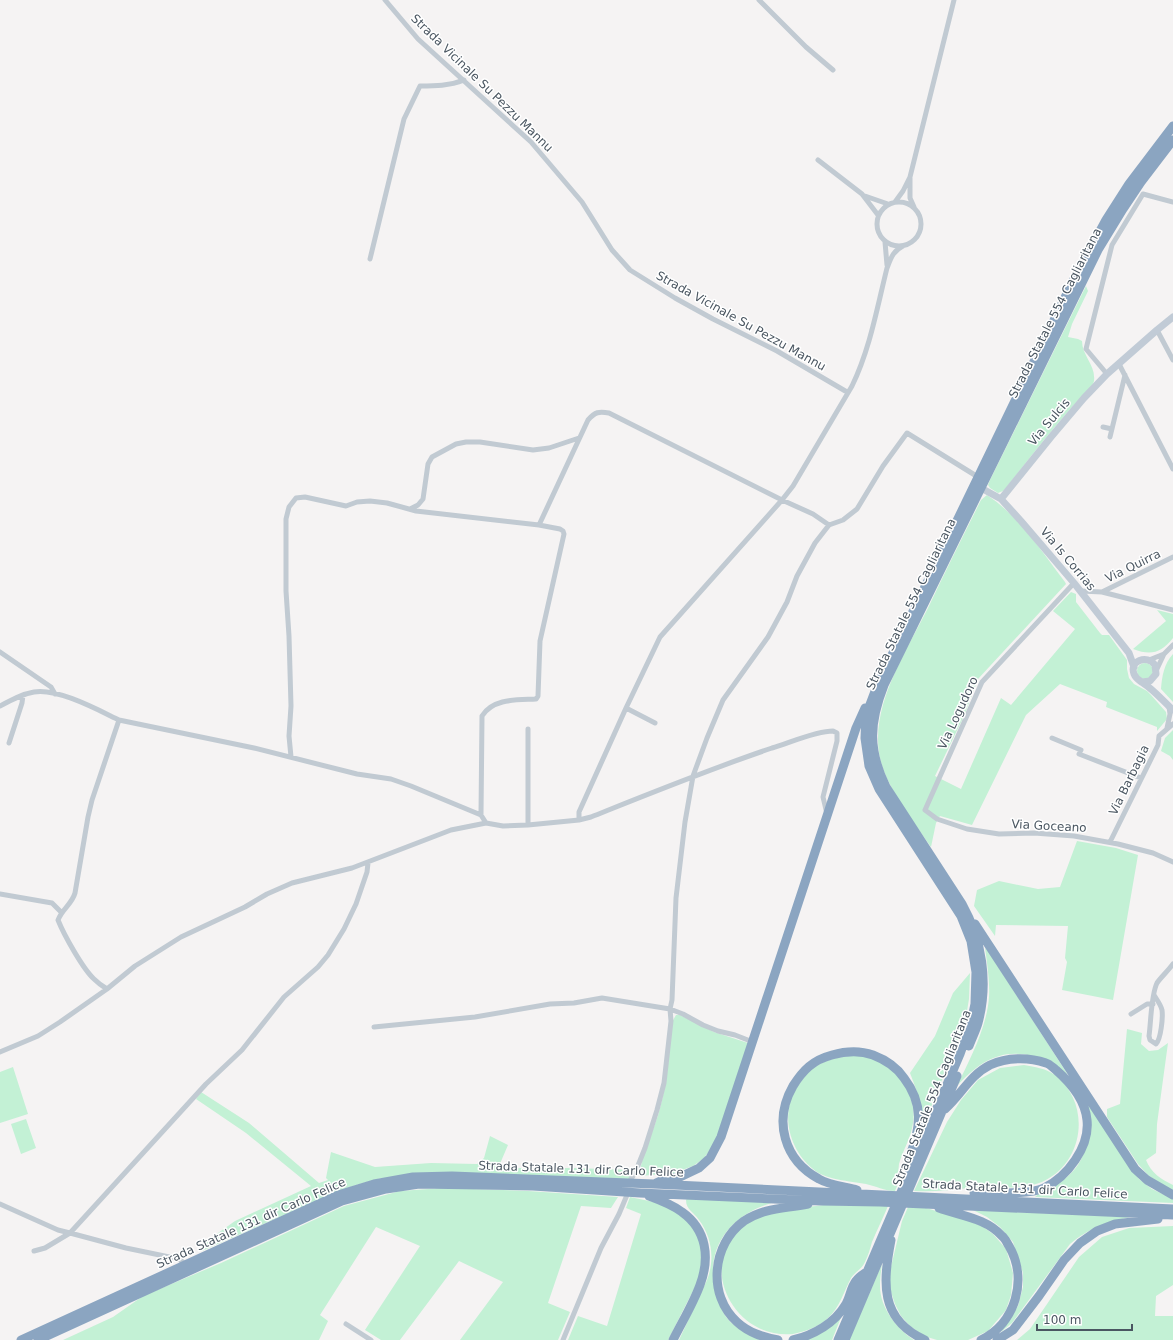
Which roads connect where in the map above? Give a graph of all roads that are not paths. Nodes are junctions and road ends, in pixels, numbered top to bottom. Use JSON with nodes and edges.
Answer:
{"nodes":[{"id":1,"x":385,"y":0,"type":"edge"},
{"id":2,"x":759,"y":0,"type":"edge"},
{"id":3,"x":954,"y":0,"type":"edge"},
{"id":4,"x":833,"y":70,"type":"dead end"},
{"id":5,"x":464,"y":80,"type":"junction"},
{"id":6,"x":1173,"y":126,"type":"edge"},
{"id":7,"x":1173,"y":140,"type":"edge"},
{"id":8,"x":1170,"y":148,"type":"edge"},
{"id":9,"x":818,"y":160,"type":"dead end"},
{"id":10,"x":910,"y":177,"type":"junction"},
{"id":11,"x":862,"y":194,"type":"junction"},
{"id":12,"x":895,"y":202,"type":"junction"},
{"id":13,"x":1173,"y":202,"type":"edge"},
{"id":14,"x":888,"y":204,"type":"junction"},
{"id":15,"x":914,"y":208,"type":"junction"},
{"id":16,"x":878,"y":215,"type":"junction"},
{"id":17,"x":886,"y":242,"type":"junction"},
{"id":18,"x":903,"y":246,"type":"junction"},
{"id":19,"x":370,"y":259,"type":"dead end"},
{"id":20,"x":887,"y":268,"type":"junction"},
{"id":21,"x":1173,"y":317,"type":"edge"},
{"id":22,"x":1157,"y":330,"type":"junction"},
{"id":23,"x":1172,"y":358,"type":"edge"},
{"id":24,"x":1119,"y":364,"type":"junction"},
{"id":25,"x":1107,"y":374,"type":"junction"},
{"id":26,"x":1125,"y":375,"type":"junction"},
{"id":27,"x":847,"y":392,"type":"junction"},
{"id":28,"x":1103,"y":427,"type":"dead end"},
{"id":29,"x":1112,"y":429,"type":"junction"},
{"id":30,"x":1110,"y":437,"type":"dead end"},
{"id":31,"x":579,"y":438,"type":"junction"},
{"id":32,"x":1173,"y":469,"type":"edge"},
{"id":33,"x":978,"y":477,"type":"junction"},
{"id":34,"x":981,"y":488,"type":"junction"},
{"id":35,"x":1001,"y":499,"type":"junction"},
{"id":36,"x":782,"y":500,"type":"junction"},
{"id":37,"x":410,"y":509,"type":"junction"},
{"id":38,"x":539,"y":525,"type":"junction"},
{"id":39,"x":829,"y":525,"type":"junction"},
{"id":40,"x":1173,"y":557,"type":"edge"},
{"id":41,"x":1074,"y":583,"type":"junction"},
{"id":42,"x":1081,"y":591,"type":"junction"},
{"id":43,"x":1102,"y":592,"type":"junction"},
{"id":44,"x":1173,"y":610,"type":"edge"},
{"id":45,"x":1173,"y":645,"type":"edge"},
{"id":46,"x":0,"y":652,"type":"edge"},
{"id":47,"x":1129,"y":653,"type":"junction"},
{"id":48,"x":1164,"y":654,"type":"junction"},
{"id":49,"x":1146,"y":659,"type":"junction"},
{"id":50,"x":1134,"y":667,"type":"junction"},
{"id":51,"x":1155,"y":674,"type":"junction"},
{"id":52,"x":1142,"y":682,"type":"junction"},
{"id":53,"x":876,"y":686,"type":"junction"},
{"id":54,"x":1156,"y":693,"type":"junction"},
{"id":55,"x":55,"y":694,"type":"junction"},
{"id":56,"x":23,"y":695,"type":"junction"},
{"id":57,"x":0,"y":706,"type":"edge"},
{"id":58,"x":626,"y":708,"type":"junction"},
{"id":59,"x":1171,"y":708,"type":"edge"},
{"id":60,"x":119,"y":720,"type":"junction"},
{"id":61,"x":655,"y":723,"type":"dead end"},
{"id":62,"x":1173,"y":724,"type":"edge"},
{"id":63,"x":528,"y":728,"type":"dead end"},
{"id":64,"x":1166,"y":729,"type":"junction"},
{"id":65,"x":1052,"y":738,"type":"dead end"},
{"id":66,"x":9,"y":743,"type":"dead end"},
{"id":67,"x":291,"y":757,"type":"junction"},
{"id":68,"x":693,"y":776,"type":"junction"},
{"id":69,"x":1141,"y":778,"type":"junction"},
{"id":70,"x":925,"y":810,"type":"joint"},
{"id":71,"x":481,"y":816,"type":"junction"},
{"id":72,"x":827,"y":816,"type":"junction"},
{"id":73,"x":579,"y":820,"type":"junction"},
{"id":74,"x":486,"y":823,"type":"junction"},
{"id":75,"x":528,"y":825,"type":"junction"},
{"id":76,"x":1110,"y":842,"type":"junction"},
{"id":77,"x":1173,"y":862,"type":"edge"},
{"id":78,"x":368,"y":863,"type":"junction"},
{"id":79,"x":0,"y":894,"type":"edge"},
{"id":80,"x":61,"y":912,"type":"junction"},
{"id":81,"x":969,"y":916,"type":"junction"},
{"id":82,"x":1173,"y":964,"type":"edge"},
{"id":83,"x":106,"y":989,"type":"junction"},
{"id":84,"x":1154,"y":996,"type":"junction"},
{"id":85,"x":1153,"y":1004,"type":"junction"},
{"id":86,"x":670,"y":1009,"type":"junction"},
{"id":87,"x":1131,"y":1014,"type":"dead end"},
{"id":88,"x":374,"y":1027,"type":"dead end"},
{"id":89,"x":753,"y":1042,"type":"junction"},
{"id":90,"x":0,"y":1052,"type":"edge"},
{"id":91,"x":942,"y":1111,"type":"junction"},
{"id":92,"x":908,"y":1173,"type":"junction"},
{"id":93,"x":631,"y":1179,"type":"dead end"},
{"id":94,"x":654,"y":1184,"type":"junction"},
{"id":95,"x":640,"y":1193,"type":"junction"},
{"id":96,"x":627,"y":1195,"type":"dead end"},
{"id":97,"x":1173,"y":1195,"type":"edge"},
{"id":98,"x":881,"y":1198,"type":"junction"},
{"id":99,"x":951,"y":1198,"type":"junction"},
{"id":100,"x":821,"y":1201,"type":"junction"},
{"id":101,"x":929,"y":1201,"type":"junction"},
{"id":102,"x":0,"y":1204,"type":"edge"},
{"id":103,"x":1173,"y":1208,"type":"edge"},
{"id":104,"x":1173,"y":1216,"type":"edge"},
{"id":105,"x":895,"y":1222,"type":"junction"},
{"id":106,"x":70,"y":1233,"type":"junction"},
{"id":107,"x":34,"y":1251,"type":"dead end"},
{"id":108,"x":186,"y":1265,"type":"junction"},
{"id":109,"x":868,"y":1270,"type":"junction"},
{"id":110,"x":346,"y":1324,"type":"dead end"},
{"id":111,"x":54,"y":1333,"type":"junction"},
{"id":112,"x":22,"y":1340,"type":"edge"},
{"id":113,"x":38,"y":1340,"type":"edge"},
{"id":114,"x":44,"y":1340,"type":"edge"},
{"id":115,"x":371,"y":1340,"type":"edge"},
{"id":116,"x":563,"y":1340,"type":"edge"},
{"id":117,"x":673,"y":1340,"type":"edge"},
{"id":118,"x":778,"y":1340,"type":"edge"},
{"id":119,"x":793,"y":1340,"type":"edge"},
{"id":120,"x":838,"y":1340,"type":"edge"},
{"id":121,"x":845,"y":1340,"type":"edge"},
{"id":122,"x":925,"y":1340,"type":"edge"},
{"id":123,"x":981,"y":1340,"type":"edge"},
{"id":124,"x":997,"y":1340,"type":"edge"}],
"edges":[{"from":1,"to":5,"type":"street","name":"Strada Vicinale Su Pezzu Mannu"},
{"from":2,"to":4,"type":"street"},
{"from":3,"to":10,"type":"street"},
{"from":5,"to":19,"type":"street"},
{"from":5,"to":27,"type":"street","name":"Strada Vicinale Su Pezzu Mannu"},
{"from":6,"to":33,"type":"highway","name":"Strada Statale 554 Cagliaritana"},
{"from":7,"to":8,"type":"highway","name":"Strada Statale 554 Cagliaritana"},
{"from":8,"to":34,"type":"highway","name":"Strada Statale 554 Cagliaritana"},
{"from":9,"to":11,"type":"street"},
{"from":10,"to":12,"type":"street"},
{"from":10,"to":15,"type":"street"},
{"from":11,"to":14,"type":"street"},
{"from":11,"to":16,"type":"street"},
{"from":12,"to":14,"type":"street"},
{"from":12,"to":15,"type":"street"},
{"from":13,"to":25,"type":"street"},
{"from":14,"to":16,"type":"street"},
{"from":15,"to":18,"type":"street"},
{"from":16,"to":17,"type":"street"},
{"from":17,"to":18,"type":"street"},
{"from":17,"to":20,"type":"street"},
{"from":18,"to":20,"type":"street"},
{"from":20,"to":27,"type":"street"},
{"from":21,"to":22,"type":"street","name":"Via Sulcis"},
{"from":22,"to":23,"type":"street"},
{"from":22,"to":24,"type":"street","name":"Via Sulcis"},
{"from":24,"to":25,"type":"street","name":"Via Sulcis"},
{"from":24,"to":26,"type":"street"},
{"from":25,"to":35,"type":"street","name":"Via Sulcis"},
{"from":26,"to":29,"type":"street"},
{"from":26,"to":32,"type":"street"},
{"from":27,"to":36,"type":"street"},
{"from":28,"to":29,"type":"street"},
{"from":29,"to":30,"type":"street"},
{"from":31,"to":36,"type":"street"},
{"from":31,"to":37,"type":"street"},
{"from":31,"to":38,"type":"street"},
{"from":33,"to":39,"type":"street"},
{"from":33,"to":53,"type":"highway","name":"Strada Statale 554 Cagliaritana"},
{"from":34,"to":35,"type":"street","name":"Via Is Corrias"},
{"from":34,"to":81,"type":"highway","name":"Strada Statale 554 Cagliaritana"},
{"from":35,"to":41,"type":"street","name":"Via Is Corrias"},
{"from":36,"to":39,"type":"street"},
{"from":36,"to":58,"type":"street"},
{"from":37,"to":38,"type":"street"},
{"from":37,"to":67,"type":"street"},
{"from":38,"to":71,"type":"street"},
{"from":39,"to":68,"type":"street"},
{"from":40,"to":43,"type":"street","name":"Via Quirra"},
{"from":41,"to":42,"type":"street","name":"Via Is Corrias"},
{"from":41,"to":70,"type":"street","name":"Via Logudoro"},
{"from":42,"to":43,"type":"street"},
{"from":42,"to":47,"type":"street","name":"Via Is Corrias"},
{"from":43,"to":44,"type":"street"},
{"from":45,"to":48,"type":"street"},
{"from":46,"to":55,"type":"street"},
{"from":47,"to":49,"type":"street"},
{"from":47,"to":50,"type":"street","name":"Via Is Corrias"},
{"from":48,"to":49,"type":"street"},
{"from":48,"to":51,"type":"street"},
{"from":49,"to":50,"type":"street"},
{"from":49,"to":51,"type":"street"},
{"from":50,"to":52,"type":"street"},
{"from":51,"to":52,"type":"street"},
{"from":51,"to":54,"type":"street"},
{"from":52,"to":54,"type":"street"},
{"from":53,"to":72,"type":"highway"},
{"from":53,"to":92,"type":"highway","name":"Strada Statale 554 Cagliaritana"},
{"from":54,"to":59,"type":"street"},
{"from":55,"to":56,"type":"street"},
{"from":55,"to":60,"type":"street"},
{"from":56,"to":57,"type":"street"},
{"from":56,"to":66,"type":"street"},
{"from":58,"to":61,"type":"street"},
{"from":58,"to":73,"type":"street"},
{"from":59,"to":64,"type":"street"},
{"from":60,"to":67,"type":"street"},
{"from":60,"to":80,"type":"street"},
{"from":62,"to":64,"type":"street"},
{"from":63,"to":75,"type":"street"},
{"from":64,"to":69,"type":"street","name":"Via Barbagia"},
{"from":65,"to":69,"type":"street"},
{"from":67,"to":71,"type":"street"},
{"from":68,"to":72,"type":"street"},
{"from":68,"to":73,"type":"street"},
{"from":68,"to":86,"type":"street"},
{"from":69,"to":76,"type":"street","name":"Via Barbagia"},
{"from":70,"to":76,"type":"street","name":"Via Goceano"},
{"from":71,"to":74,"type":"street"},
{"from":72,"to":89,"type":"highway"},
{"from":73,"to":75,"type":"street"},
{"from":74,"to":75,"type":"street"},
{"from":74,"to":78,"type":"street"},
{"from":76,"to":77,"type":"street","name":"Via Goceano"},
{"from":78,"to":83,"type":"street"},
{"from":78,"to":106,"type":"street"},
{"from":79,"to":80,"type":"street"},
{"from":80,"to":83,"type":"street"},
{"from":81,"to":91,"type":"highway","name":"Strada Statale 554 Cagliaritana"},
{"from":81,"to":97,"type":"highway"},
{"from":82,"to":84,"type":"street"},
{"from":83,"to":90,"type":"street"},
{"from":84,"to":85,"type":"street"},
{"from":84,"to":85,"type":"street"},
{"from":85,"to":87,"type":"street"},
{"from":86,"to":88,"type":"street"},
{"from":86,"to":89,"type":"street"},
{"from":86,"to":93,"type":"street"},
{"from":89,"to":94,"type":"highway"},
{"from":91,"to":99,"type":"highway"},
{"from":91,"to":105,"type":"highway","name":"Strada Statale 554 Cagliaritana"},
{"from":92,"to":98,"type":"highway"},
{"from":92,"to":109,"type":"highway"},
{"from":94,"to":98,"type":"highway","name":"Strada Statale 131 dir Carlo Felice"},
{"from":94,"to":108,"type":"highway","name":"Strada Statale 131 dir Carlo Felice"},
{"from":95,"to":100,"type":"highway","name":"Strada Statale 131 dir Carlo Felice"},
{"from":95,"to":111,"type":"highway","name":"Strada Statale 131 dir Carlo Felice"},
{"from":95,"to":117,"type":"highway"},
{"from":96,"to":116,"type":"street"},
{"from":98,"to":100,"type":"highway"},
{"from":98,"to":101,"type":"highway","name":"Strada Statale 131 dir Carlo Felice"},
{"from":99,"to":101,"type":"highway","name":"Strada Statale 131 dir Carlo Felice"},
{"from":99,"to":103,"type":"highway","name":"Strada Statale 131 dir Carlo Felice"},
{"from":100,"to":118,"type":"highway"},
{"from":101,"to":104,"type":"highway","name":"Strada Statale 131 dir Carlo Felice"},
{"from":101,"to":123,"type":"highway"},
{"from":102,"to":106,"type":"street"},
{"from":104,"to":124,"type":"highway"},
{"from":105,"to":121,"type":"highway","name":"Strada Statale 554 Cagliaritana"},
{"from":105,"to":122,"type":"highway"},
{"from":106,"to":107,"type":"street"},
{"from":106,"to":108,"type":"street"},
{"from":108,"to":112,"type":"highway","name":"Strada Statale 131 dir Carlo Felice"},
{"from":109,"to":119,"type":"highway"},
{"from":109,"to":120,"type":"highway"},
{"from":110,"to":115,"type":"street"},
{"from":111,"to":113,"type":"highway","name":"Strada Statale 131 dir Carlo Felice"},
{"from":111,"to":114,"type":"highway"}]}
